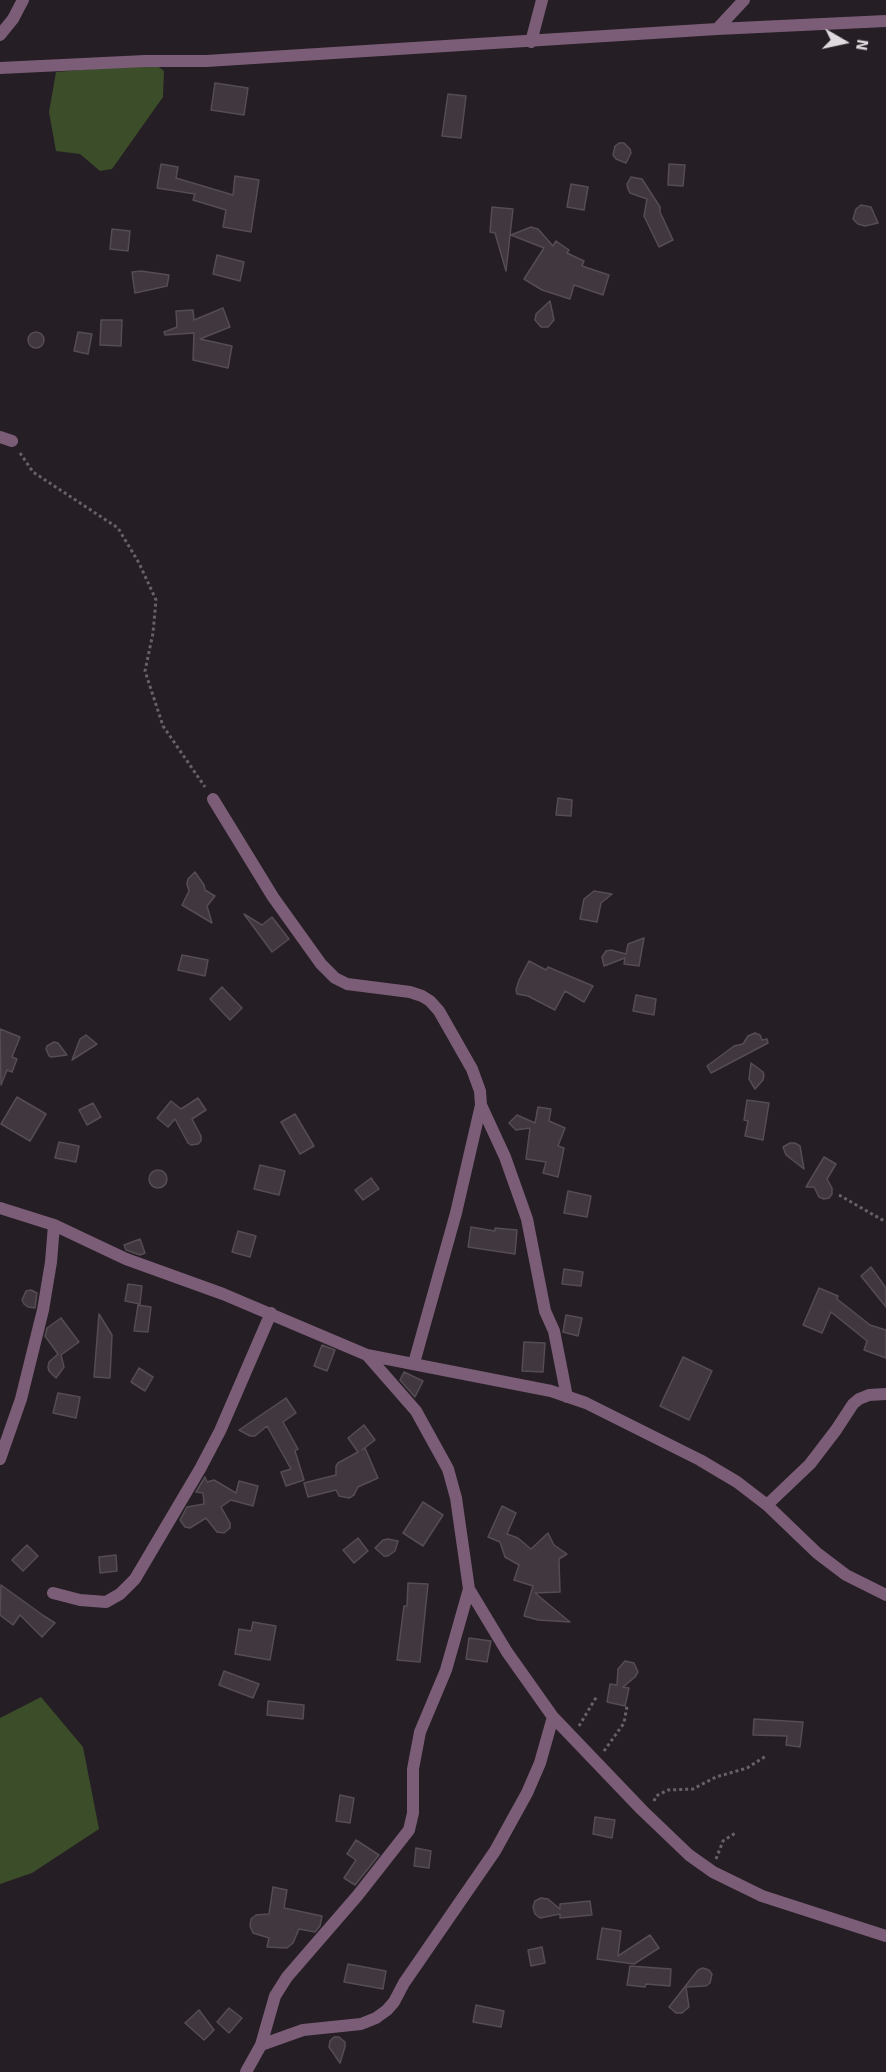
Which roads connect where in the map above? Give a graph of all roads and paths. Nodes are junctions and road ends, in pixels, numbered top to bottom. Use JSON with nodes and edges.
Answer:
{"nodes":[{"id":1,"x":23,"y":0,"type":"edge"},
{"id":2,"x":542,"y":0,"type":"edge"},
{"id":3,"x":744,"y":0,"type":"edge"},
{"id":4,"x":886,"y":21,"type":"edge"},
{"id":5,"x":717,"y":29,"type":"junction"},
{"id":6,"x":0,"y":35,"type":"edge"},
{"id":7,"x":531,"y":42,"type":"junction"},
{"id":8,"x":0,"y":68,"type":"edge"},
{"id":9,"x":6,"y":439,"type":"edge"},
{"id":10,"x":213,"y":799,"type":"joint"},
{"id":11,"x":481,"y":1106,"type":"junction"},
{"id":12,"x":839,"y":1195,"type":"dead end"},
{"id":13,"x":0,"y":1208,"type":"edge"},
{"id":14,"x":886,"y":1222,"type":"edge"},
{"id":15,"x":54,"y":1225,"type":"junction"},
{"id":16,"x":271,"y":1313,"type":"junction"},
{"id":17,"x":366,"y":1355,"type":"junction"},
{"id":18,"x":414,"y":1363,"type":"junction"},
{"id":19,"x":886,"y":1394,"type":"edge"},
{"id":20,"x":567,"y":1397,"type":"junction"},
{"id":21,"x":0,"y":1459,"type":"edge"},
{"id":22,"x":767,"y":1504,"type":"junction"},
{"id":23,"x":469,"y":1589,"type":"junction"},
{"id":24,"x":53,"y":1593,"type":"dead end"},
{"id":25,"x":886,"y":1595,"type":"edge"},
{"id":26,"x":597,"y":1696,"type":"dead end"},
{"id":27,"x":627,"y":1706,"type":"dead end"},
{"id":28,"x":553,"y":1717,"type":"junction"},
{"id":29,"x":571,"y":1736,"type":"junction"},
{"id":30,"x":766,"y":1756,"type":"dead end"},
{"id":31,"x":596,"y":1763,"type":"junction"},
{"id":32,"x":642,"y":1810,"type":"junction"},
{"id":33,"x":737,"y":1832,"type":"dead end"},
{"id":34,"x":712,"y":1872,"type":"junction"},
{"id":35,"x":886,"y":1936,"type":"edge"},
{"id":36,"x":261,"y":2045,"type":"junction"},
{"id":37,"x":246,"y":2072,"type":"edge"}],
"edges":[{"from":1,"to":6,"type":"street"},
{"from":2,"to":7,"type":"street"},
{"from":3,"to":5,"type":"street"},
{"from":4,"to":5,"type":"street"},
{"from":5,"to":7,"type":"street"},
{"from":7,"to":8,"type":"street"},
{"from":9,"to":10,"type":"path"},
{"from":10,"to":11,"type":"street"},
{"from":11,"to":18,"type":"street"},
{"from":11,"to":20,"type":"street"},
{"from":12,"to":14,"type":"path"},
{"from":13,"to":15,"type":"street"},
{"from":15,"to":16,"type":"street"},
{"from":15,"to":21,"type":"street"},
{"from":16,"to":17,"type":"street"},
{"from":16,"to":24,"type":"street"},
{"from":17,"to":18,"type":"street"},
{"from":17,"to":23,"type":"street"},
{"from":18,"to":20,"type":"street"},
{"from":19,"to":22,"type":"street"},
{"from":20,"to":22,"type":"street"},
{"from":22,"to":25,"type":"street"},
{"from":23,"to":28,"type":"street"},
{"from":23,"to":36,"type":"street"},
{"from":26,"to":29,"type":"path"},
{"from":27,"to":31,"type":"path"},
{"from":28,"to":29,"type":"street"},
{"from":28,"to":36,"type":"street"},
{"from":29,"to":31,"type":"street"},
{"from":30,"to":32,"type":"path"},
{"from":31,"to":32,"type":"street"},
{"from":32,"to":34,"type":"street"},
{"from":33,"to":34,"type":"path"},
{"from":34,"to":35,"type":"street"},
{"from":36,"to":37,"type":"street"}]}
